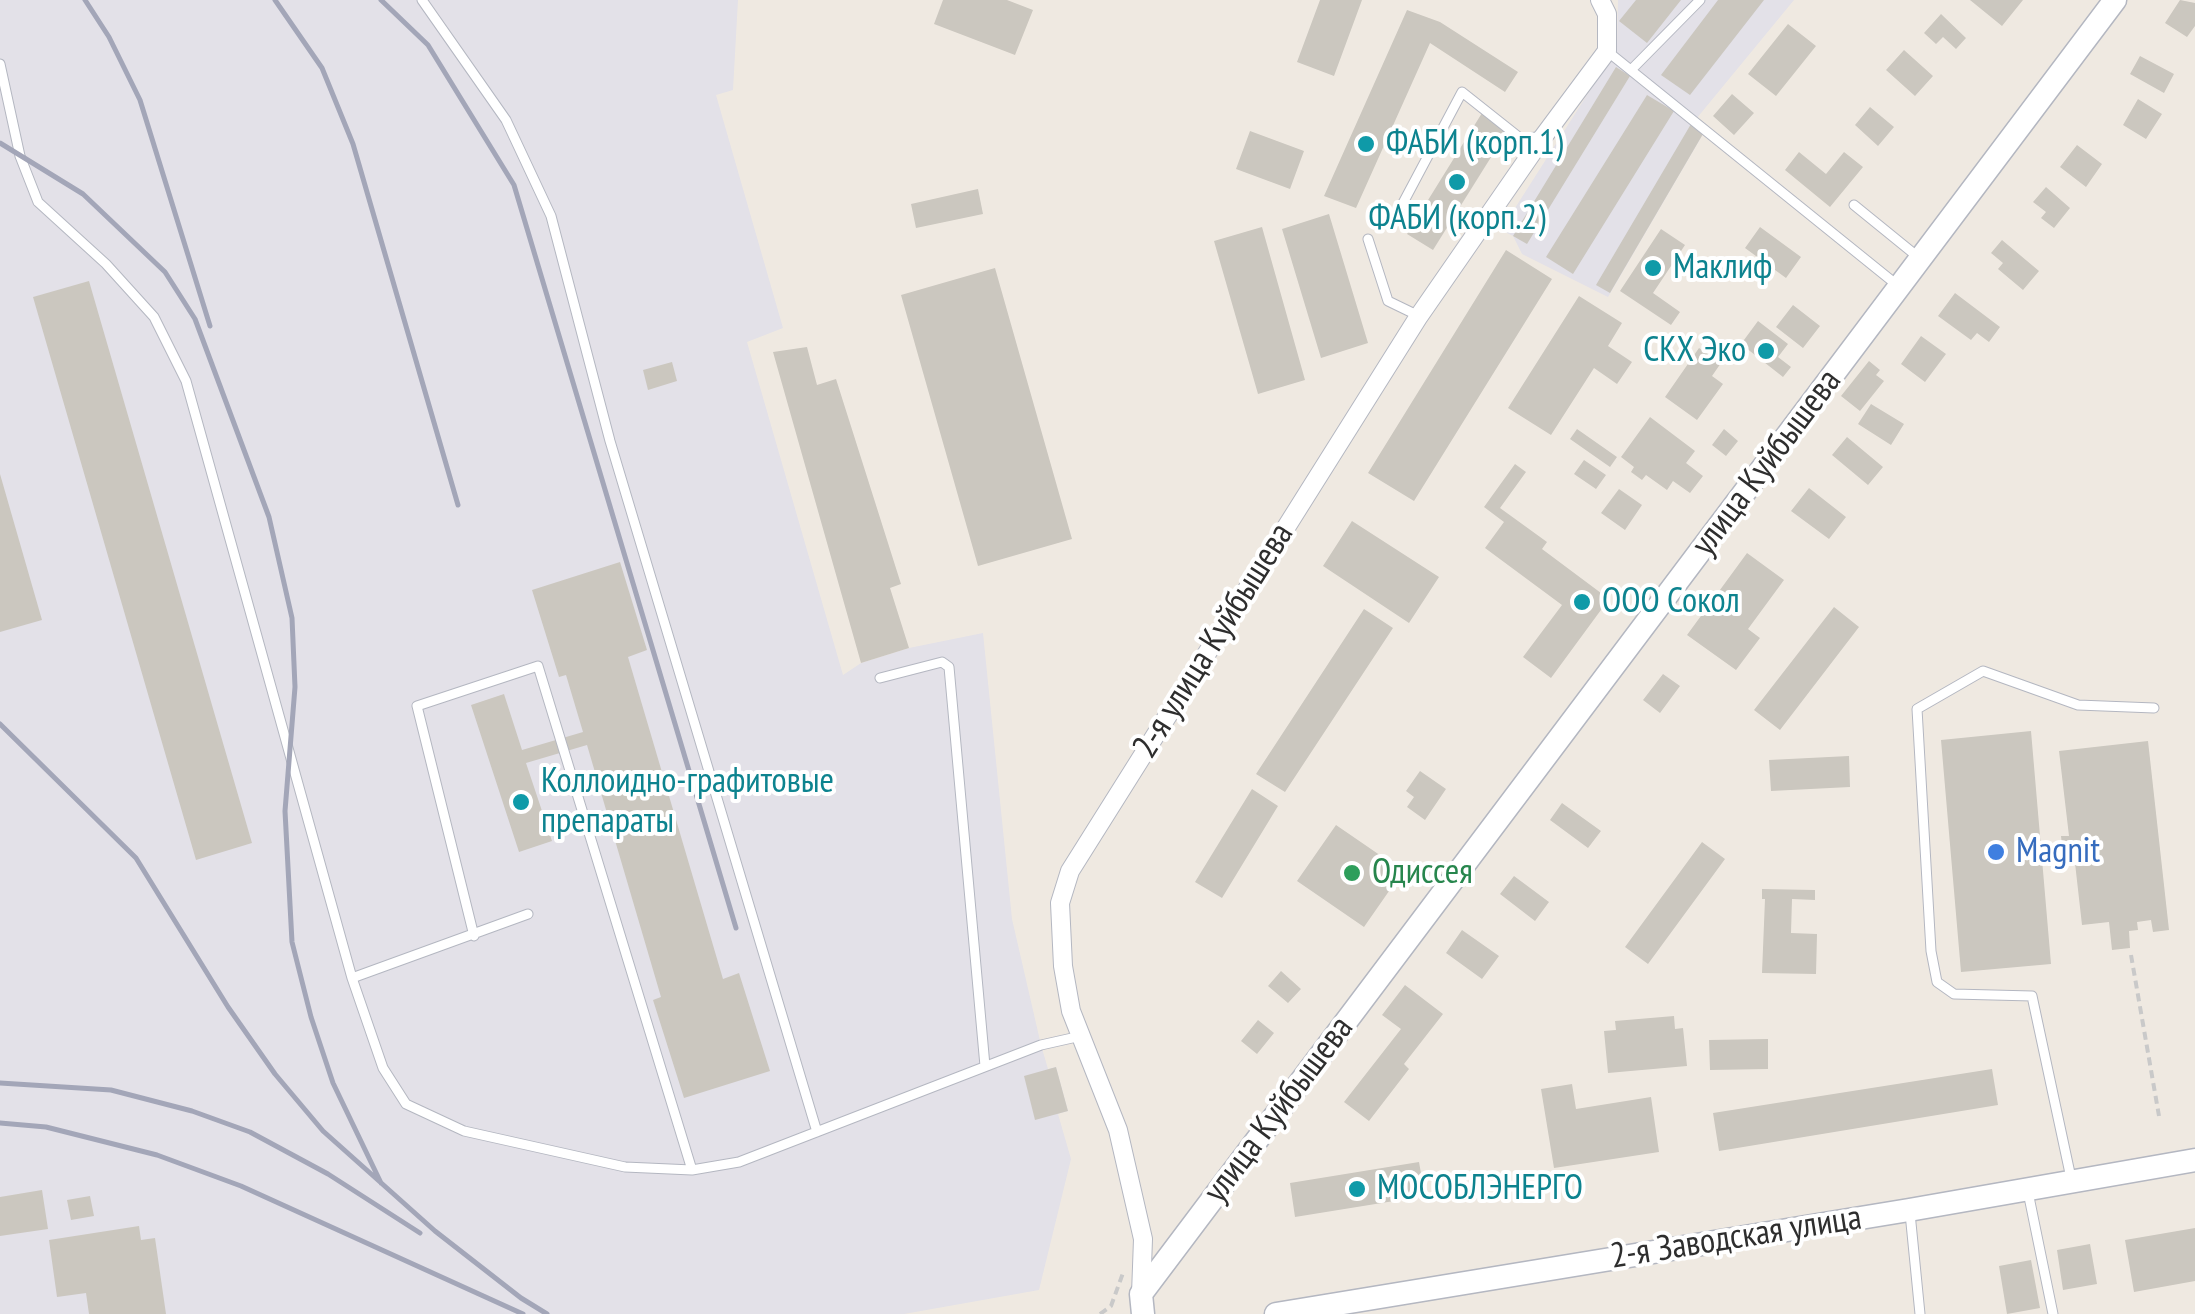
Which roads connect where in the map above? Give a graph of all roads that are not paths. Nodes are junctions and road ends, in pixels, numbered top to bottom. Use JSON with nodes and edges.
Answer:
{"nodes":[{"id":1,"x":422,"y":0,"type":"edge"},
{"id":2,"x":1700,"y":0,"type":"edge"},
{"id":3,"x":2115,"y":0,"type":"edge"},
{"id":4,"x":1609,"y":5,"type":"edge"},
{"id":5,"x":1607,"y":51,"type":"junction"},
{"id":6,"x":0,"y":64,"type":"edge"},
{"id":7,"x":1630,"y":70,"type":"junction"},
{"id":8,"x":1542,"y":137,"type":"junction"},
{"id":9,"x":1854,"y":205,"type":"dead end"},
{"id":10,"x":1395,"y":218,"type":"dead end"},
{"id":11,"x":1368,"y":239,"type":"dead end"},
{"id":12,"x":1920,"y":259,"type":"junction"},
{"id":13,"x":1900,"y":286,"type":"junction"},
{"id":14,"x":1418,"y":316,"type":"junction"},
{"id":15,"x":880,"y":678,"type":"dead end"},
{"id":16,"x":2154,"y":708,"type":"dead end"},
{"id":17,"x":528,"y":914,"type":"dead end"},
{"id":18,"x":474,"y":936,"type":"junction"},
{"id":19,"x":352,"y":978,"type":"junction"},
{"id":20,"x":1080,"y":1036,"type":"junction"},
{"id":21,"x":986,"y":1066,"type":"junction"},
{"id":22,"x":817,"y":1132,"type":"junction"},
{"id":23,"x":2195,"y":1160,"type":"edge"},
{"id":24,"x":692,"y":1170,"type":"junction"},
{"id":25,"x":2072,"y":1181,"type":"junction"},
{"id":26,"x":2028,"y":1189,"type":"junction"},
{"id":27,"x":1909,"y":1210,"type":"junction"},
{"id":28,"x":1142,"y":1304,"type":"edge"},
{"id":29,"x":1276,"y":1314,"type":"edge"},
{"id":30,"x":1920,"y":1314,"type":"edge"},
{"id":31,"x":2053,"y":1314,"type":"edge"}],
"edges":[{"from":1,"to":22,"type":"lane"},
{"from":2,"to":7,"type":"lane"},
{"from":3,"to":12,"type":"street","name":"улица Куйбышева"},
{"from":4,"to":5,"type":"street"},
{"from":5,"to":7,"type":"lane"},
{"from":5,"to":8,"type":"street","name":"2-я улица Куйбышева"},
{"from":6,"to":19,"type":"lane"},
{"from":7,"to":13,"type":"lane"},
{"from":8,"to":10,"type":"lane"},
{"from":8,"to":14,"type":"street","name":"2-я улица Куйбышева"},
{"from":9,"to":12,"type":"lane"},
{"from":11,"to":14,"type":"lane"},
{"from":12,"to":13,"type":"street","name":"улица Куйбышева"},
{"from":13,"to":28,"type":"street","name":"улица Куйбышева"},
{"from":14,"to":20,"type":"street","name":"2-я улица Куйбышева"},
{"from":15,"to":21,"type":"lane"},
{"from":16,"to":25,"type":"lane"},
{"from":17,"to":18,"type":"lane"},
{"from":18,"to":19,"type":"lane"},
{"from":18,"to":24,"type":"lane"},
{"from":19,"to":24,"type":"lane"},
{"from":20,"to":21,"type":"lane"},
{"from":20,"to":28,"type":"street","name":"2-я улица Куйбышева"},
{"from":21,"to":22,"type":"lane"},
{"from":22,"to":24,"type":"lane"},
{"from":23,"to":25,"type":"street","name":"2-я Заводская улица"},
{"from":25,"to":26,"type":"street","name":"2-я Заводская улица"},
{"from":26,"to":27,"type":"street","name":"2-я Заводская улица"},
{"from":26,"to":31,"type":"lane"},
{"from":27,"to":29,"type":"street","name":"2-я Заводская улица"},
{"from":27,"to":30,"type":"lane"}]}
